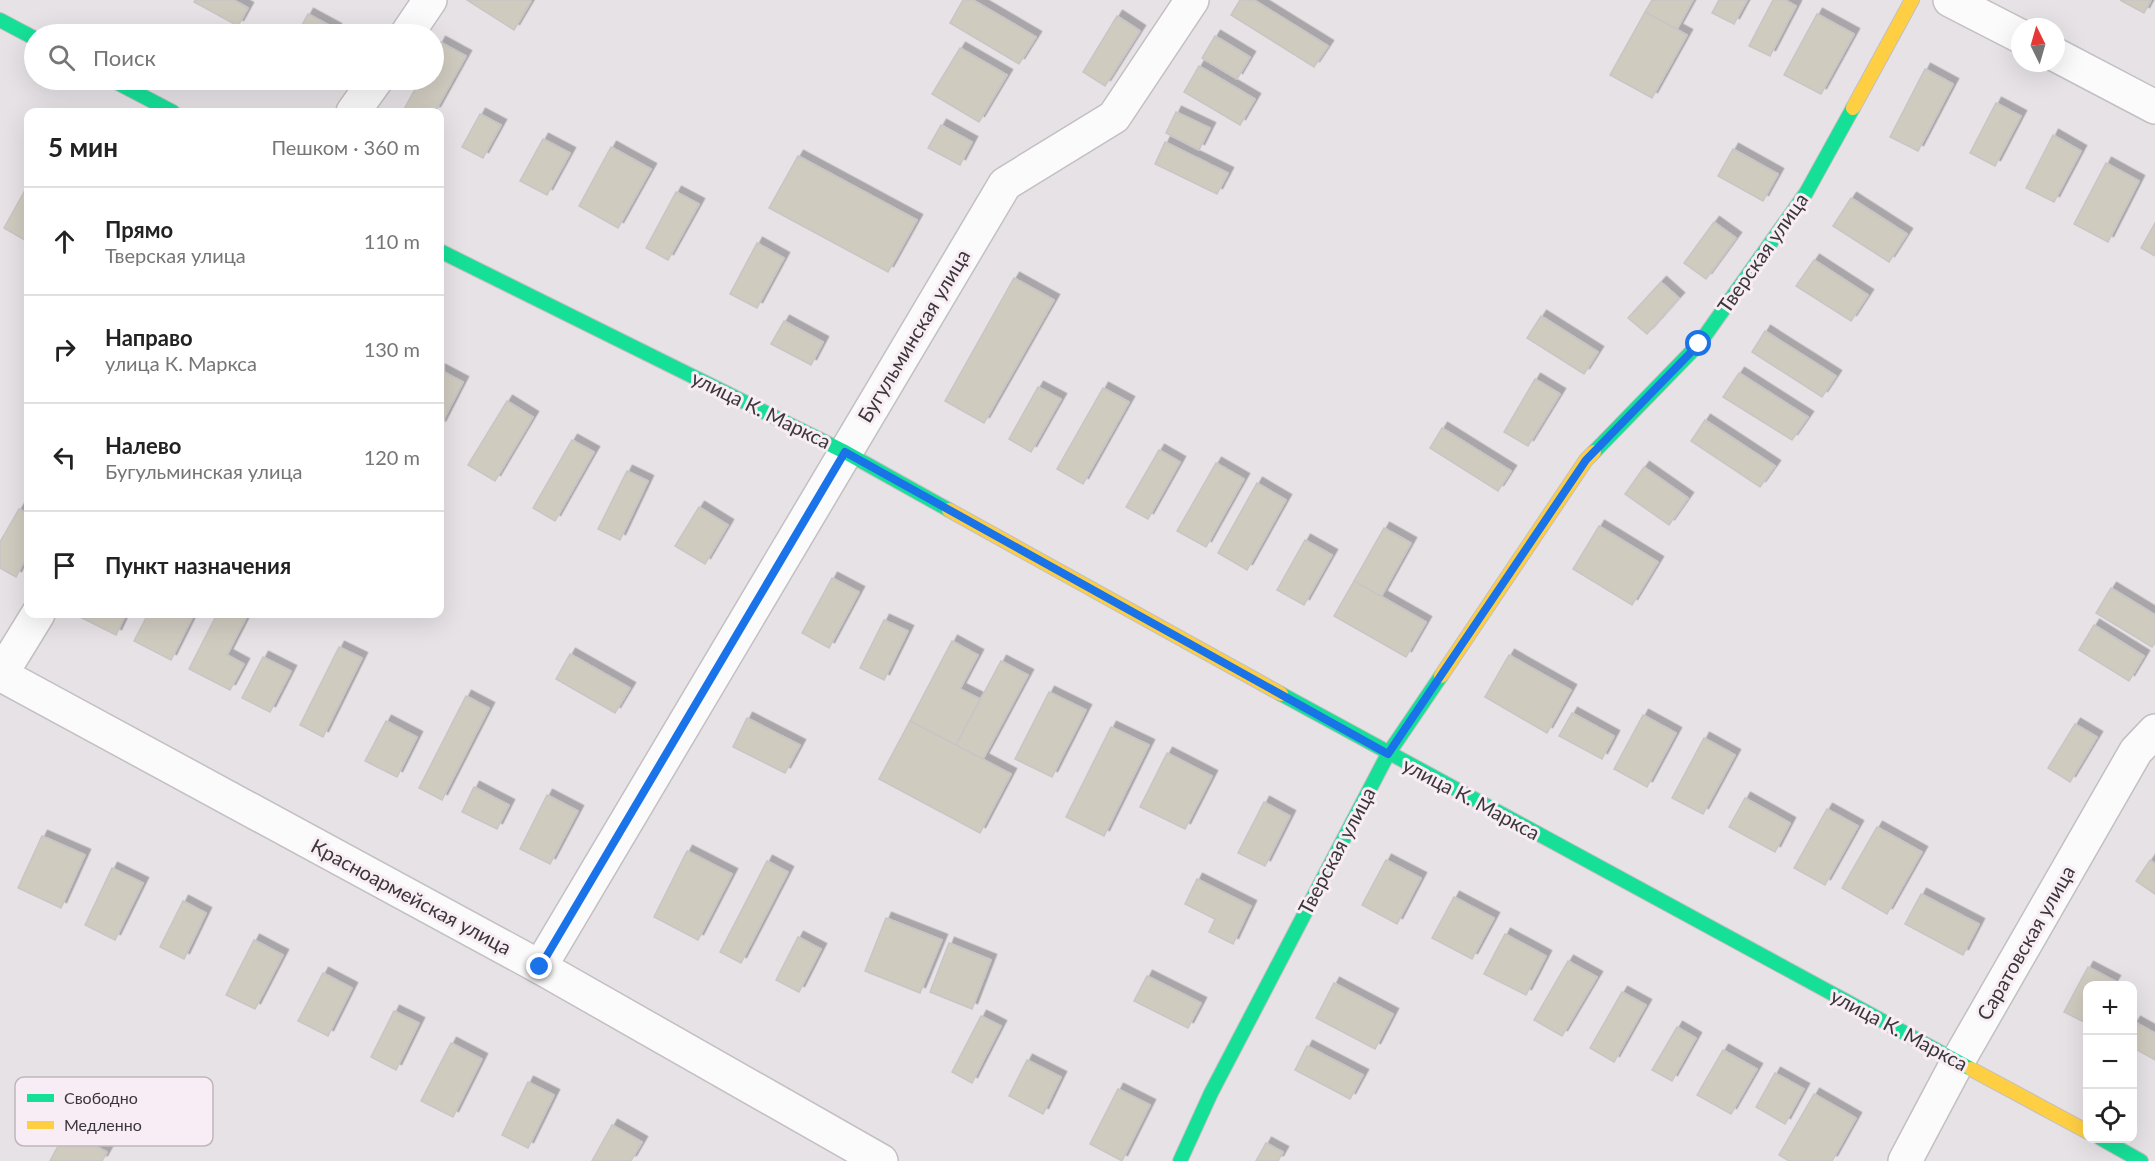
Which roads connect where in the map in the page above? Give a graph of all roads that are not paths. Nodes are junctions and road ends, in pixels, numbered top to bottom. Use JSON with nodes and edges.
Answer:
{"nodes":[{"id":1,"x":430,"y":0,"type":"edge"},
{"id":2,"x":1192,"y":0,"type":"edge"},
{"id":3,"x":1912,"y":0,"type":"edge"},
{"id":4,"x":1950,"y":0,"type":"edge"},
{"id":5,"x":0,"y":20,"type":"edge"},
{"id":6,"x":413,"y":24,"type":"edge"},
{"id":7,"x":2011,"y":31,"type":"edge"},
{"id":8,"x":24,"y":33,"type":"edge"},
{"id":9,"x":2065,"y":60,"type":"edge"},
{"id":10,"x":131,"y":90,"type":"edge"},
{"id":11,"x":369,"y":90,"type":"edge"},
{"id":12,"x":2155,"y":107,"type":"edge"},
{"id":13,"x":165,"y":108,"type":"edge"},
{"id":14,"x":356,"y":108,"type":"edge"},
{"id":15,"x":444,"y":253,"type":"edge"},
{"id":16,"x":845,"y":452,"type":"junction"},
{"id":17,"x":36,"y":618,"type":"edge"},
{"id":18,"x":0,"y":675,"type":"edge"},
{"id":19,"x":2155,"y":731,"type":"edge"},
{"id":20,"x":1388,"y":754,"type":"junction"},
{"id":21,"x":540,"y":967,"type":"junction"},
{"id":22,"x":1958,"y":1061,"type":"junction"},
{"id":23,"x":2083,"y":1129,"type":"edge"},
{"id":24,"x":2109,"y":1143,"type":"edge"},
{"id":25,"x":881,"y":1161,"type":"edge"},
{"id":26,"x":1180,"y":1161,"type":"edge"},
{"id":27,"x":1905,"y":1161,"type":"edge"},
{"id":28,"x":2141,"y":1161,"type":"edge"}],
"edges":[{"from":1,"to":6,"type":"street"},
{"from":2,"to":16,"type":"street","name":"Бугульминская улица"},
{"from":3,"to":20,"type":"main road","name":"Тверская улица"},
{"from":4,"to":7,"type":"street"},
{"from":5,"to":8,"type":"main road"},
{"from":9,"to":12,"type":"street"},
{"from":10,"to":13,"type":"main road"},
{"from":11,"to":14,"type":"street"},
{"from":15,"to":16,"type":"main road","name":"улица К. Маркса"},
{"from":16,"to":20,"type":"main road","name":"улица К. Маркса"},
{"from":16,"to":21,"type":"street","name":"Бугульминская улица"},
{"from":17,"to":18,"type":"street"},
{"from":18,"to":21,"type":"street","name":"Красноармейская улица"},
{"from":19,"to":22,"type":"street","name":"Саратовская улица"},
{"from":20,"to":22,"type":"main road","name":"улица К. Маркса"},
{"from":20,"to":26,"type":"main road","name":"Тверская улица"},
{"from":21,"to":25,"type":"street","name":"Красноармейская улица"},
{"from":22,"to":23,"type":"main road","name":"улица К. Маркса"},
{"from":22,"to":27,"type":"street","name":"Саратовская улица"},
{"from":24,"to":28,"type":"main road"}]}
